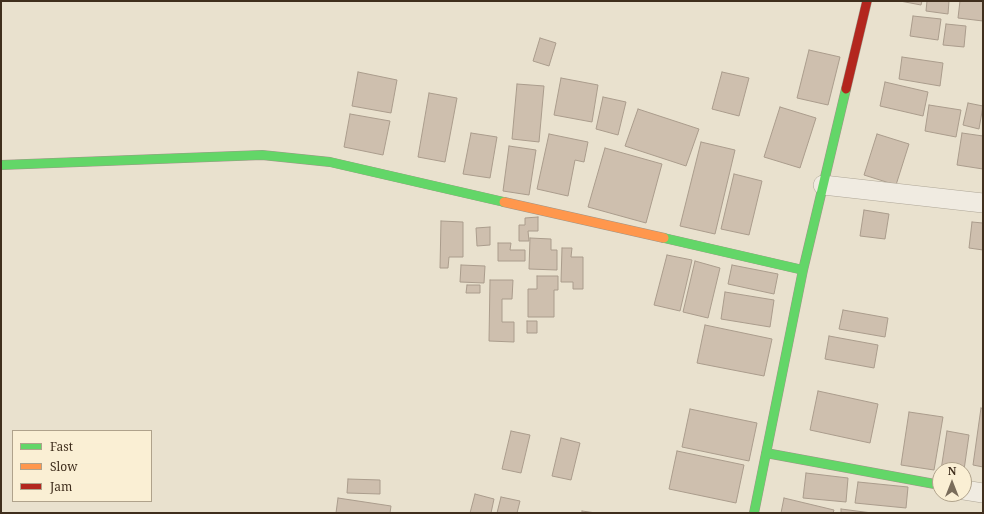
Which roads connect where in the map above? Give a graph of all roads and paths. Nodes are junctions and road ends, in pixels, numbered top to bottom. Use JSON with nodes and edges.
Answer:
{"nodes":[{"id":1,"x":867,"y":1,"type":"edge"},
{"id":2,"x":1,"y":165,"type":"edge"},
{"id":3,"x":824,"y":185,"type":"junction"},
{"id":4,"x":983,"y":202,"type":"edge"},
{"id":5,"x":803,"y":270,"type":"junction"},
{"id":6,"x":766,"y":453,"type":"junction"},
{"id":7,"x":932,"y":484,"type":"edge"},
{"id":8,"x":972,"y":491,"type":"edge"},
{"id":9,"x":983,"y":493,"type":"edge"},
{"id":10,"x":754,"y":513,"type":"edge"}],
"edges":[{"from":1,"to":3,"type":"street"},
{"from":2,"to":5,"type":"street"},
{"from":3,"to":4,"type":"street"},
{"from":3,"to":5,"type":"street"},
{"from":5,"to":6,"type":"street"},
{"from":6,"to":7,"type":"street"},
{"from":6,"to":10,"type":"street"},
{"from":8,"to":9,"type":"street"}]}
